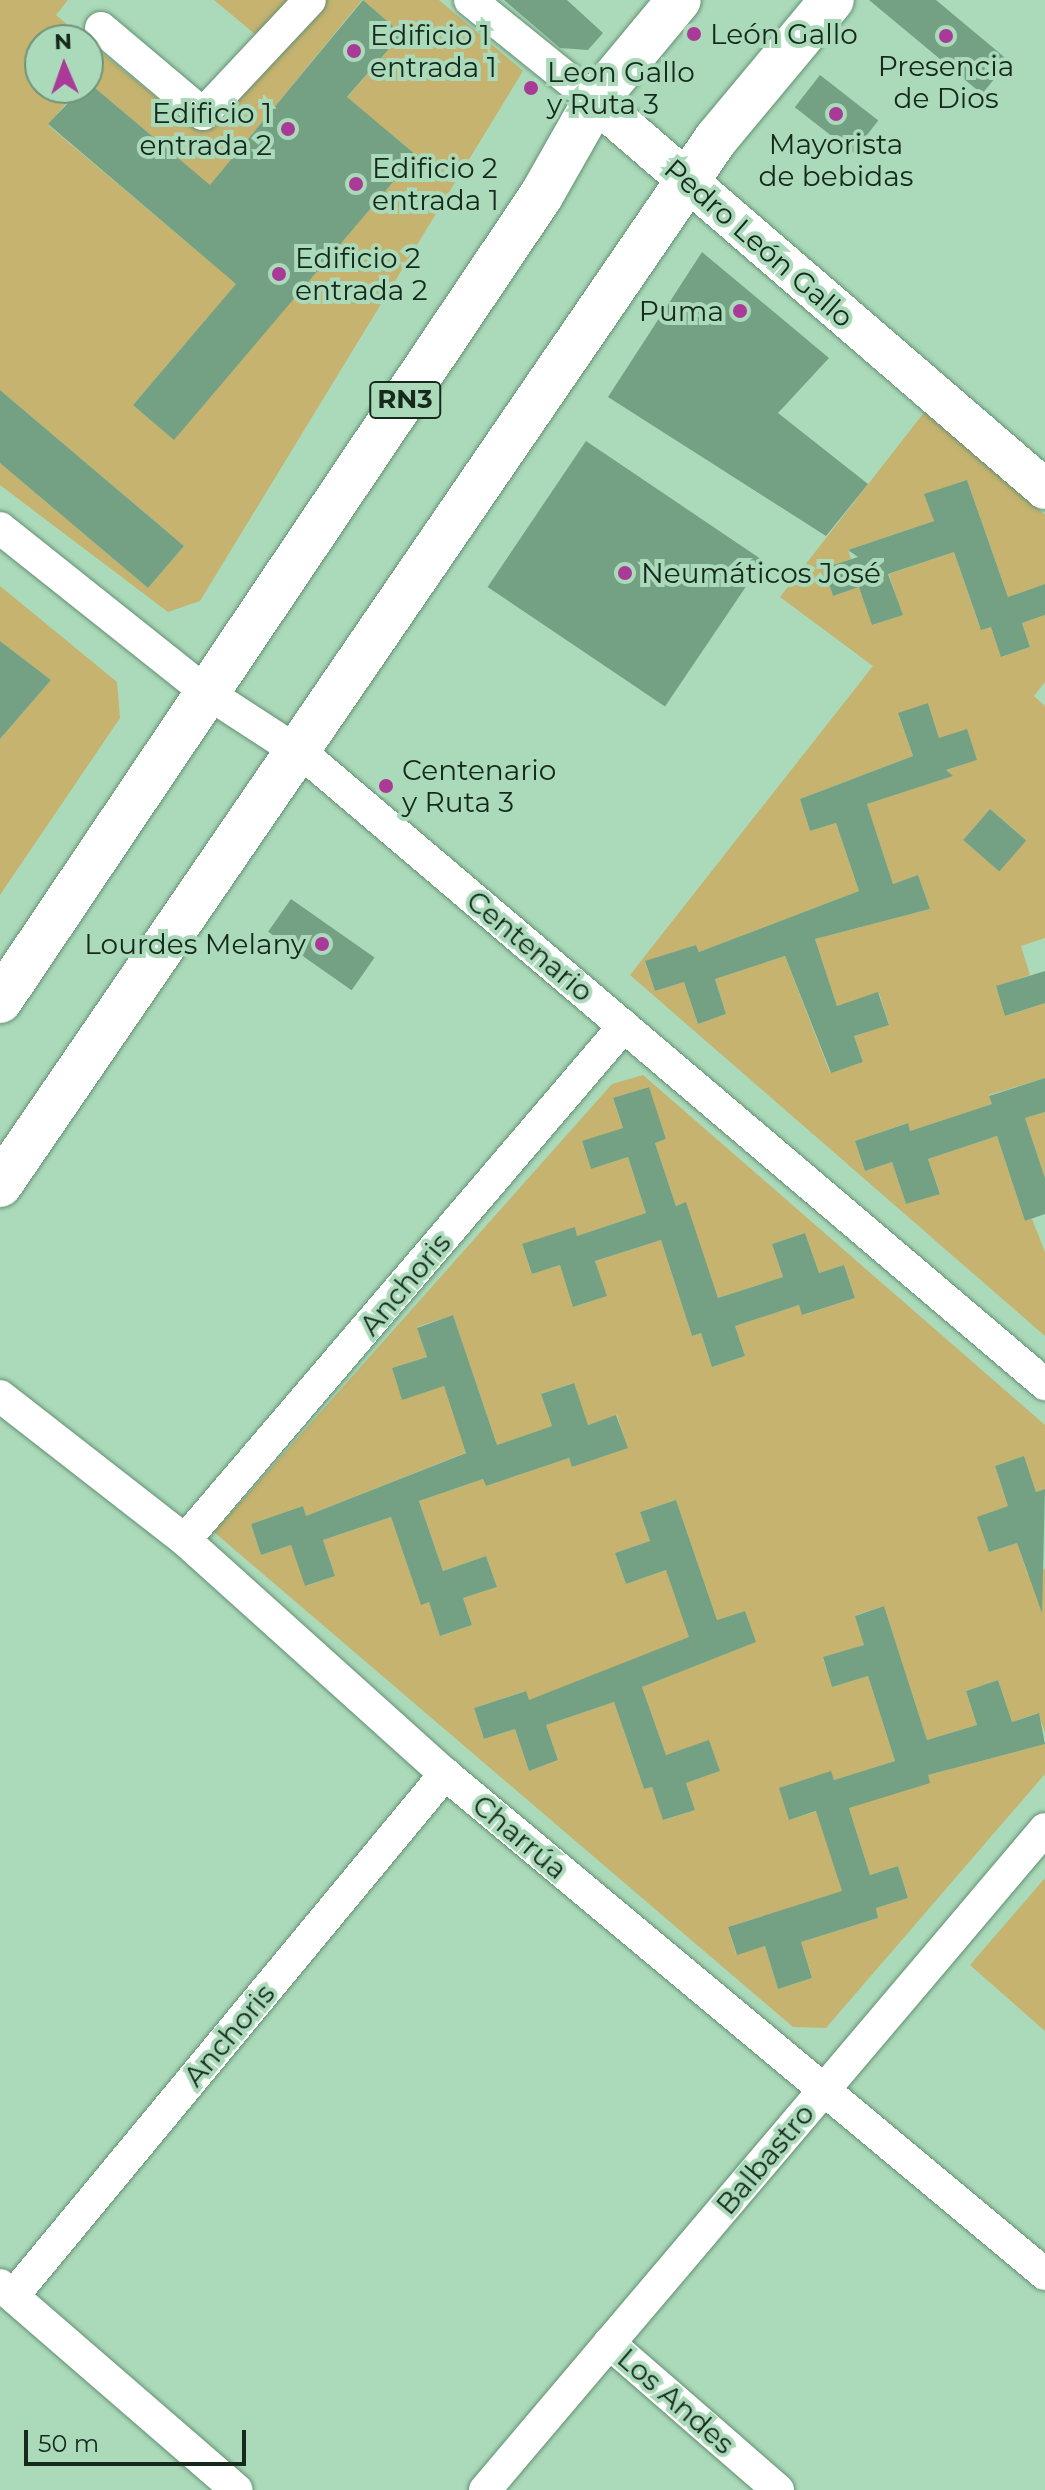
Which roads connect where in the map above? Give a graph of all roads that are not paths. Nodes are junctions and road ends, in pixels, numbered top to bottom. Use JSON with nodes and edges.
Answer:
{"nodes":[{"id":1,"x":310,"y":0,"type":"edge"},
{"id":2,"x":470,"y":0,"type":"edge"},
{"id":3,"x":679,"y":0,"type":"edge"},
{"id":4,"x":832,"y":0,"type":"edge"},
{"id":5,"x":104,"y":31,"type":"edge"},
{"id":6,"x":595,"y":101,"type":"junction"},
{"id":7,"x":687,"y":180,"type":"junction"},
{"id":8,"x":1045,"y":489,"type":"edge"},
{"id":9,"x":0,"y":528,"type":"edge"},
{"id":10,"x":209,"y":694,"type":"junction"},
{"id":11,"x":296,"y":749,"type":"junction"},
{"id":12,"x":0,"y":1001,"type":"edge"},
{"id":13,"x":624,"y":1026,"type":"junction"},
{"id":14,"x":0,"y":1185,"type":"edge"},
{"id":15,"x":1045,"y":1384,"type":"edge"},
{"id":16,"x":0,"y":1396,"type":"edge"},
{"id":17,"x":185,"y":1540,"type":"junction"},
{"id":18,"x":445,"y":1774,"type":"junction"},
{"id":19,"x":1045,"y":1829,"type":"edge"},
{"id":20,"x":824,"y":2090,"type":"junction"},
{"id":21,"x":1045,"y":2274,"type":"edge"},
{"id":22,"x":7,"y":2290,"type":"edge"},
{"id":23,"x":609,"y":2343,"type":"junction"},
{"id":24,"x":237,"y":2490,"type":"edge"},
{"id":25,"x":485,"y":2490,"type":"edge"},
{"id":26,"x":778,"y":2490,"type":"edge"}],
"edges":[{"from":1,"to":5,"type":"street"},
{"from":2,"to":6,"type":"street","name":"Pedro León Gallo"},
{"from":3,"to":6,"type":"highway","number":"RN3"},
{"from":4,"to":7,"type":"highway"},
{"from":6,"to":7,"type":"street","name":"Pedro León Gallo"},
{"from":6,"to":10,"type":"highway","number":"RN3"},
{"from":7,"to":8,"type":"street","name":"Pedro León Gallo"},
{"from":7,"to":11,"type":"highway"},
{"from":9,"to":10,"type":"street","name":"Centenario"},
{"from":10,"to":11,"type":"street","name":"Centenario"},
{"from":10,"to":12,"type":"highway","number":"RN3"},
{"from":11,"to":13,"type":"street","name":"Centenario"},
{"from":11,"to":14,"type":"highway"},
{"from":13,"to":15,"type":"street","name":"Centenario"},
{"from":13,"to":17,"type":"street","name":"Anchoris"},
{"from":16,"to":17,"type":"street","name":"Charrúa"},
{"from":17,"to":18,"type":"street","name":"Charrúa"},
{"from":18,"to":20,"type":"street","name":"Charrúa"},
{"from":18,"to":22,"type":"street","name":"Anchoris"},
{"from":19,"to":20,"type":"street","name":"Balbastro"},
{"from":20,"to":21,"type":"street","name":"Charrúa"},
{"from":20,"to":23,"type":"street","name":"Balbastro"},
{"from":22,"to":24,"type":"street"},
{"from":23,"to":25,"type":"street","name":"Balbastro"},
{"from":23,"to":26,"type":"street","name":"Los Andes"}]}
